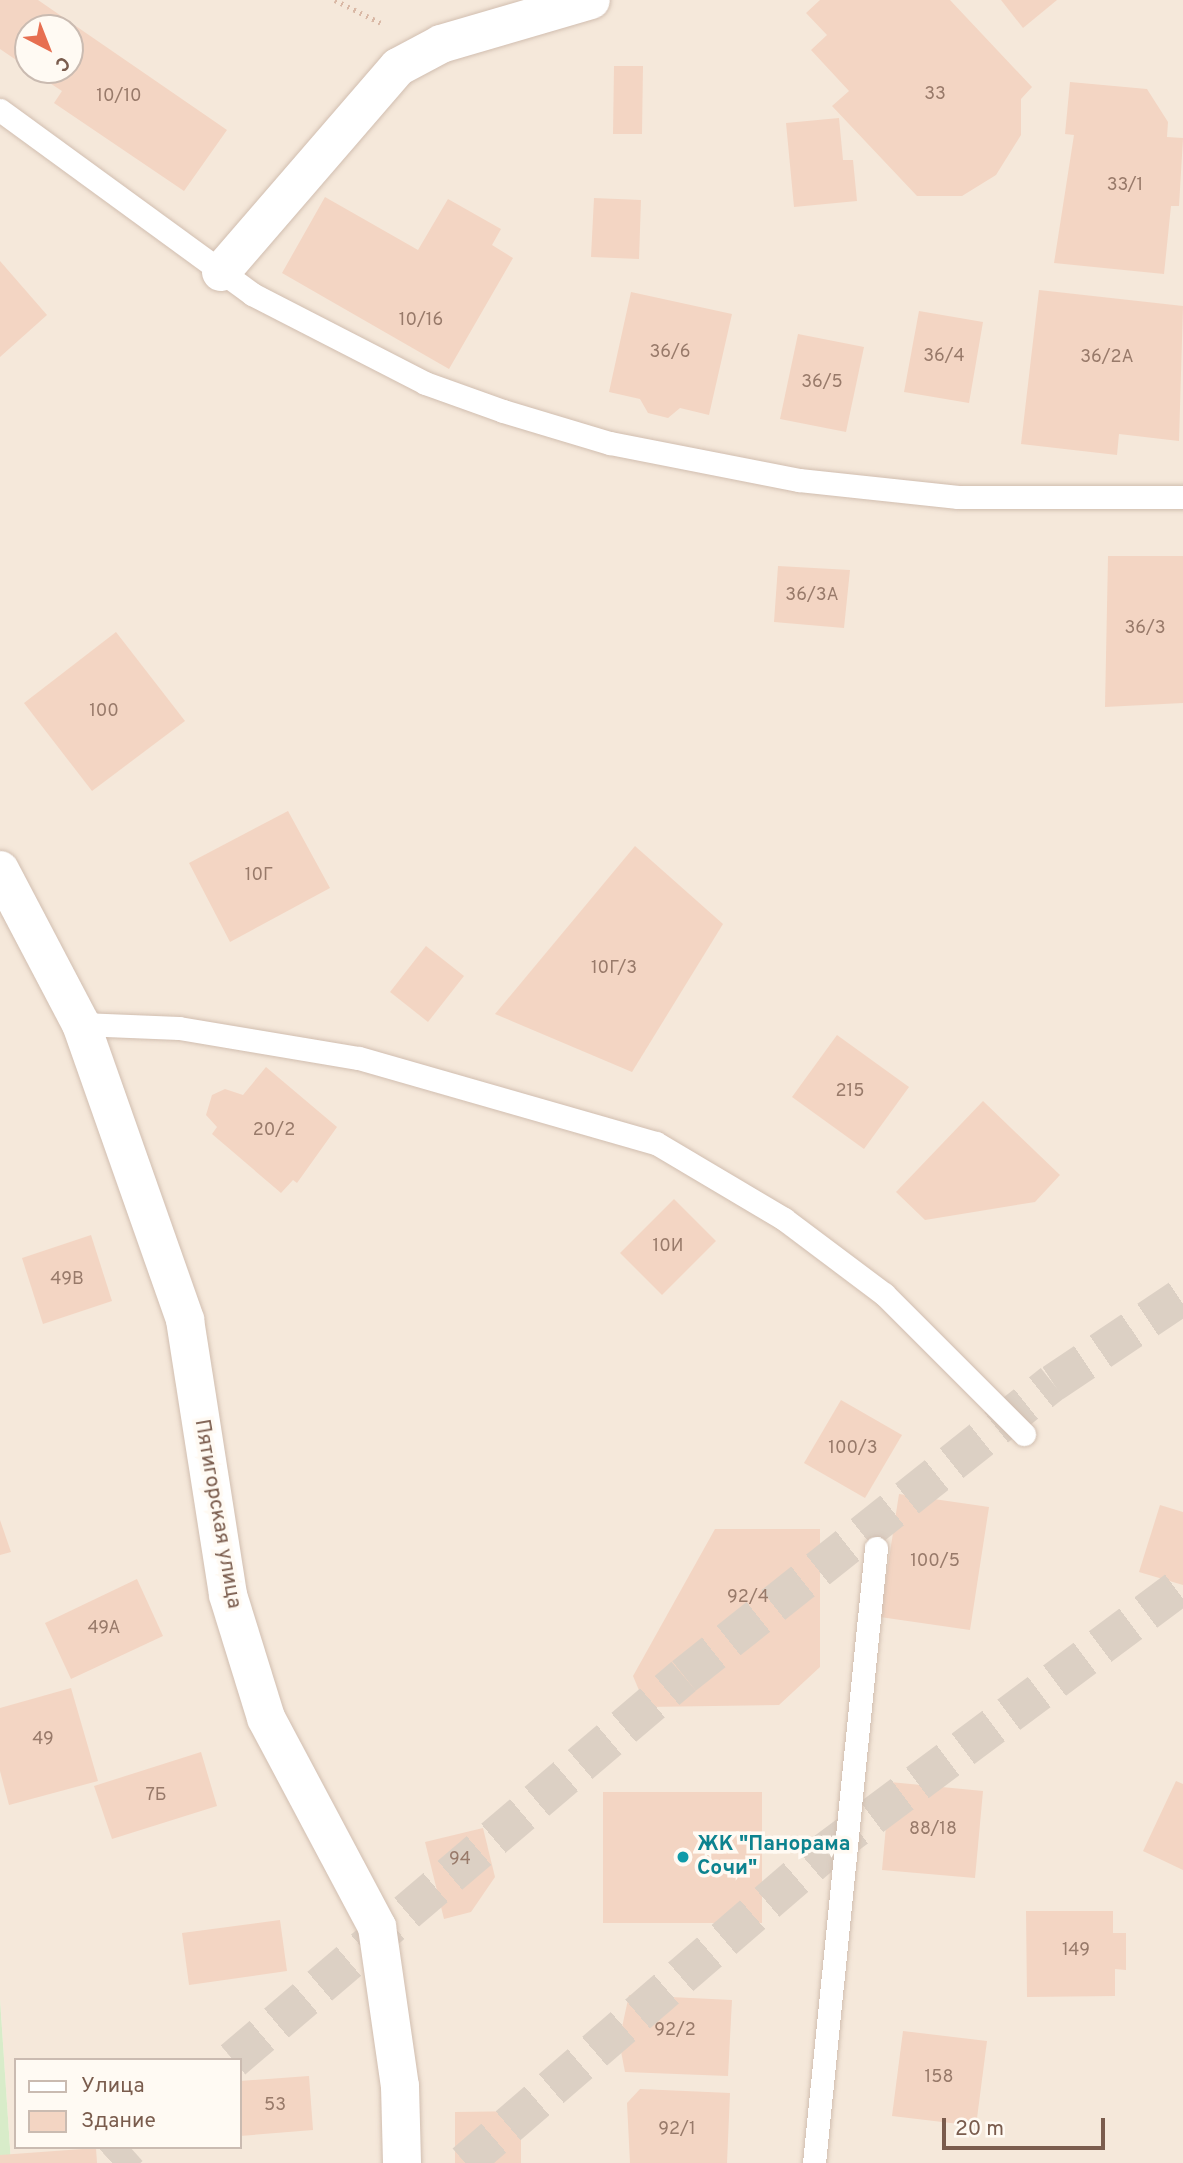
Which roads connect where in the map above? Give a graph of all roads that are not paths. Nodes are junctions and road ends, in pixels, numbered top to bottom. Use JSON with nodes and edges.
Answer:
{"nodes":[{"id":1,"x":591,"y":0,"type":"edge"},
{"id":2,"x":0,"y":110,"type":"edge"},
{"id":3,"x":221,"y":272,"type":"junction"},
{"id":4,"x":1183,"y":497,"type":"edge"},
{"id":5,"x":0,"y":870,"type":"edge"},
{"id":6,"x":80,"y":1024,"type":"junction"},
{"id":7,"x":1024,"y":1434,"type":"dead end"},
{"id":8,"x":876,"y":1548,"type":"dead end"},
{"id":9,"x":402,"y":2163,"type":"edge"},
{"id":10,"x":814,"y":2163,"type":"edge"}],
"edges":[{"from":1,"to":3,"type":"street"},
{"from":2,"to":3,"type":"lane"},
{"from":3,"to":4,"type":"lane"},
{"from":5,"to":6,"type":"street","name":"Пятигорская улица"},
{"from":6,"to":7,"type":"lane"},
{"from":6,"to":9,"type":"street","name":"Пятигорская улица"},
{"from":8,"to":10,"type":"lane"}]}
